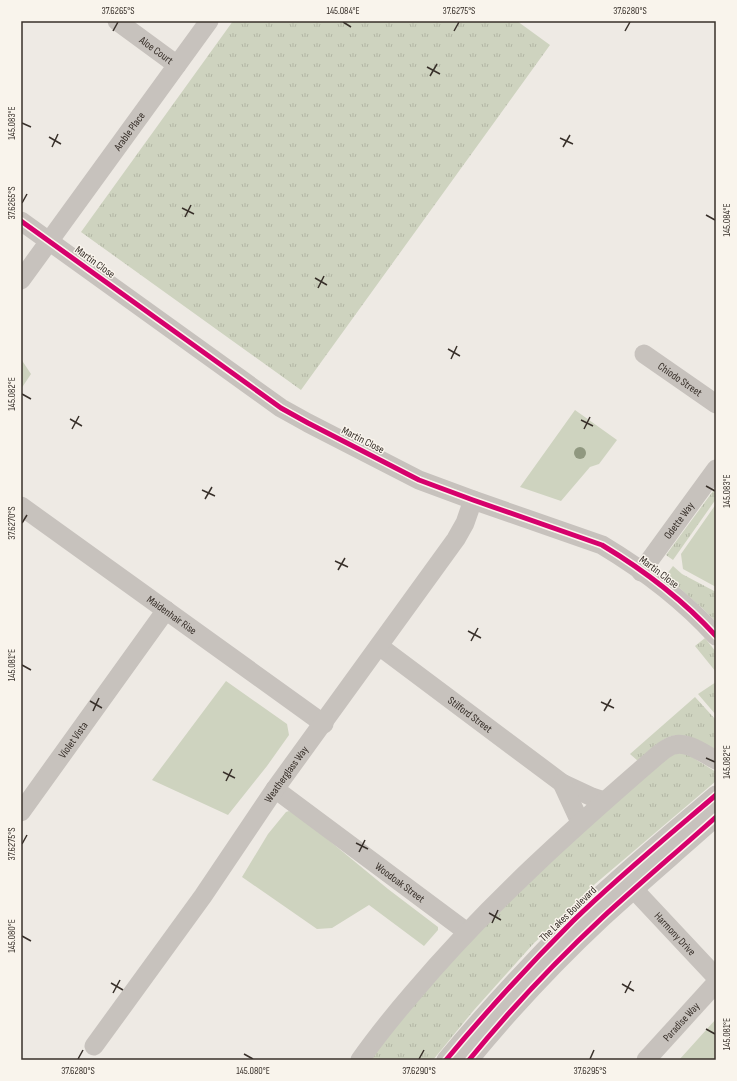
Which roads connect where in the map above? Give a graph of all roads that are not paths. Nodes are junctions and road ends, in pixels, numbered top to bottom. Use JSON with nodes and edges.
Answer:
{"nodes":[{"id":1,"x":117,"y":21,"type":"edge"},
{"id":2,"x":209,"y":21,"type":"edge"},
{"id":3,"x":177,"y":65,"type":"junction"},
{"id":4,"x":21,"y":221,"type":"edge"},
{"id":5,"x":49,"y":241,"type":"junction"},
{"id":6,"x":21,"y":280,"type":"edge"},
{"id":7,"x":644,"y":354,"type":"dead end"},
{"id":8,"x":716,"y":404,"type":"edge"},
{"id":9,"x":716,"y":469,"type":"edge"},
{"id":10,"x":473,"y":500,"type":"junction"},
{"id":11,"x":21,"y":506,"type":"edge"},
{"id":12,"x":641,"y":572,"type":"junction"},
{"id":13,"x":166,"y":610,"type":"junction"},
{"id":14,"x":716,"y":636,"type":"edge"},
{"id":15,"x":379,"y":646,"type":"junction"},
{"id":16,"x":324,"y":724,"type":"junction"},
{"id":17,"x":716,"y":760,"type":"edge"},
{"id":18,"x":562,"y":783,"type":"junction"},
{"id":19,"x":276,"y":789,"type":"junction"},
{"id":20,"x":716,"y":795,"type":"edge"},
{"id":21,"x":604,"y":801,"type":"junction"},
{"id":22,"x":21,"y":812,"type":"edge"},
{"id":23,"x":716,"y":817,"type":"edge"},
{"id":24,"x":580,"y":822,"type":"junction"},
{"id":25,"x":628,"y":883,"type":"junction"},
{"id":26,"x":467,"y":932,"type":"junction"},
{"id":27,"x":716,"y":976,"type":"edge"},
{"id":28,"x":716,"y":984,"type":"edge"},
{"id":29,"x":94,"y":1046,"type":"dead end"},
{"id":30,"x":360,"y":1060,"type":"edge"},
{"id":31,"x":446,"y":1060,"type":"edge"},
{"id":32,"x":469,"y":1060,"type":"edge"},
{"id":33,"x":646,"y":1060,"type":"edge"}],
"edges":[{"from":1,"to":3,"type":"street","name":"Aloe Court"},
{"from":2,"to":3,"type":"street","name":"Arable Place"},
{"from":3,"to":5,"type":"street","name":"Arable Place"},
{"from":4,"to":5,"type":"street","name":"Martin Close"},
{"from":5,"to":6,"type":"street","name":"Arable Place"},
{"from":5,"to":10,"type":"street","name":"Martin Close"},
{"from":7,"to":8,"type":"street","name":"Chiodo Street"},
{"from":9,"to":12,"type":"street","name":"Odette Way"},
{"from":10,"to":12,"type":"street","name":"Martin Close"},
{"from":10,"to":15,"type":"street","name":"Weatherglass Way"},
{"from":11,"to":13,"type":"street","name":"Maidenhair Rise"},
{"from":12,"to":14,"type":"street","name":"Martin Close"},
{"from":13,"to":16,"type":"street","name":"Maidenhair Rise"},
{"from":13,"to":22,"type":"street","name":"Violet Vista"},
{"from":15,"to":16,"type":"street","name":"Weatherglass Way"},
{"from":15,"to":18,"type":"street","name":"Stilford Street"},
{"from":16,"to":19,"type":"street","name":"Weatherglass Way"},
{"from":17,"to":21,"type":"street"},
{"from":18,"to":21,"type":"street","name":"Stilford Street"},
{"from":18,"to":24,"type":"street","name":"Stilford Street"},
{"from":19,"to":26,"type":"street","name":"Woodoak Street"},
{"from":19,"to":29,"type":"street","name":"Weatherglass Way"},
{"from":20,"to":25,"type":"street","name":"The Lakes Boulevard"},
{"from":21,"to":24,"type":"street"},
{"from":23,"to":25,"type":"street","name":"The Lakes Boulevard"},
{"from":24,"to":26,"type":"street"},
{"from":25,"to":27,"type":"street","name":"Harmony Drive"},
{"from":25,"to":31,"type":"street","name":"The Lakes Boulevard"},
{"from":25,"to":32,"type":"street","name":"The Lakes Boulevard"},
{"from":26,"to":30,"type":"street"},
{"from":28,"to":33,"type":"street","name":"Paradise Way"}]}
